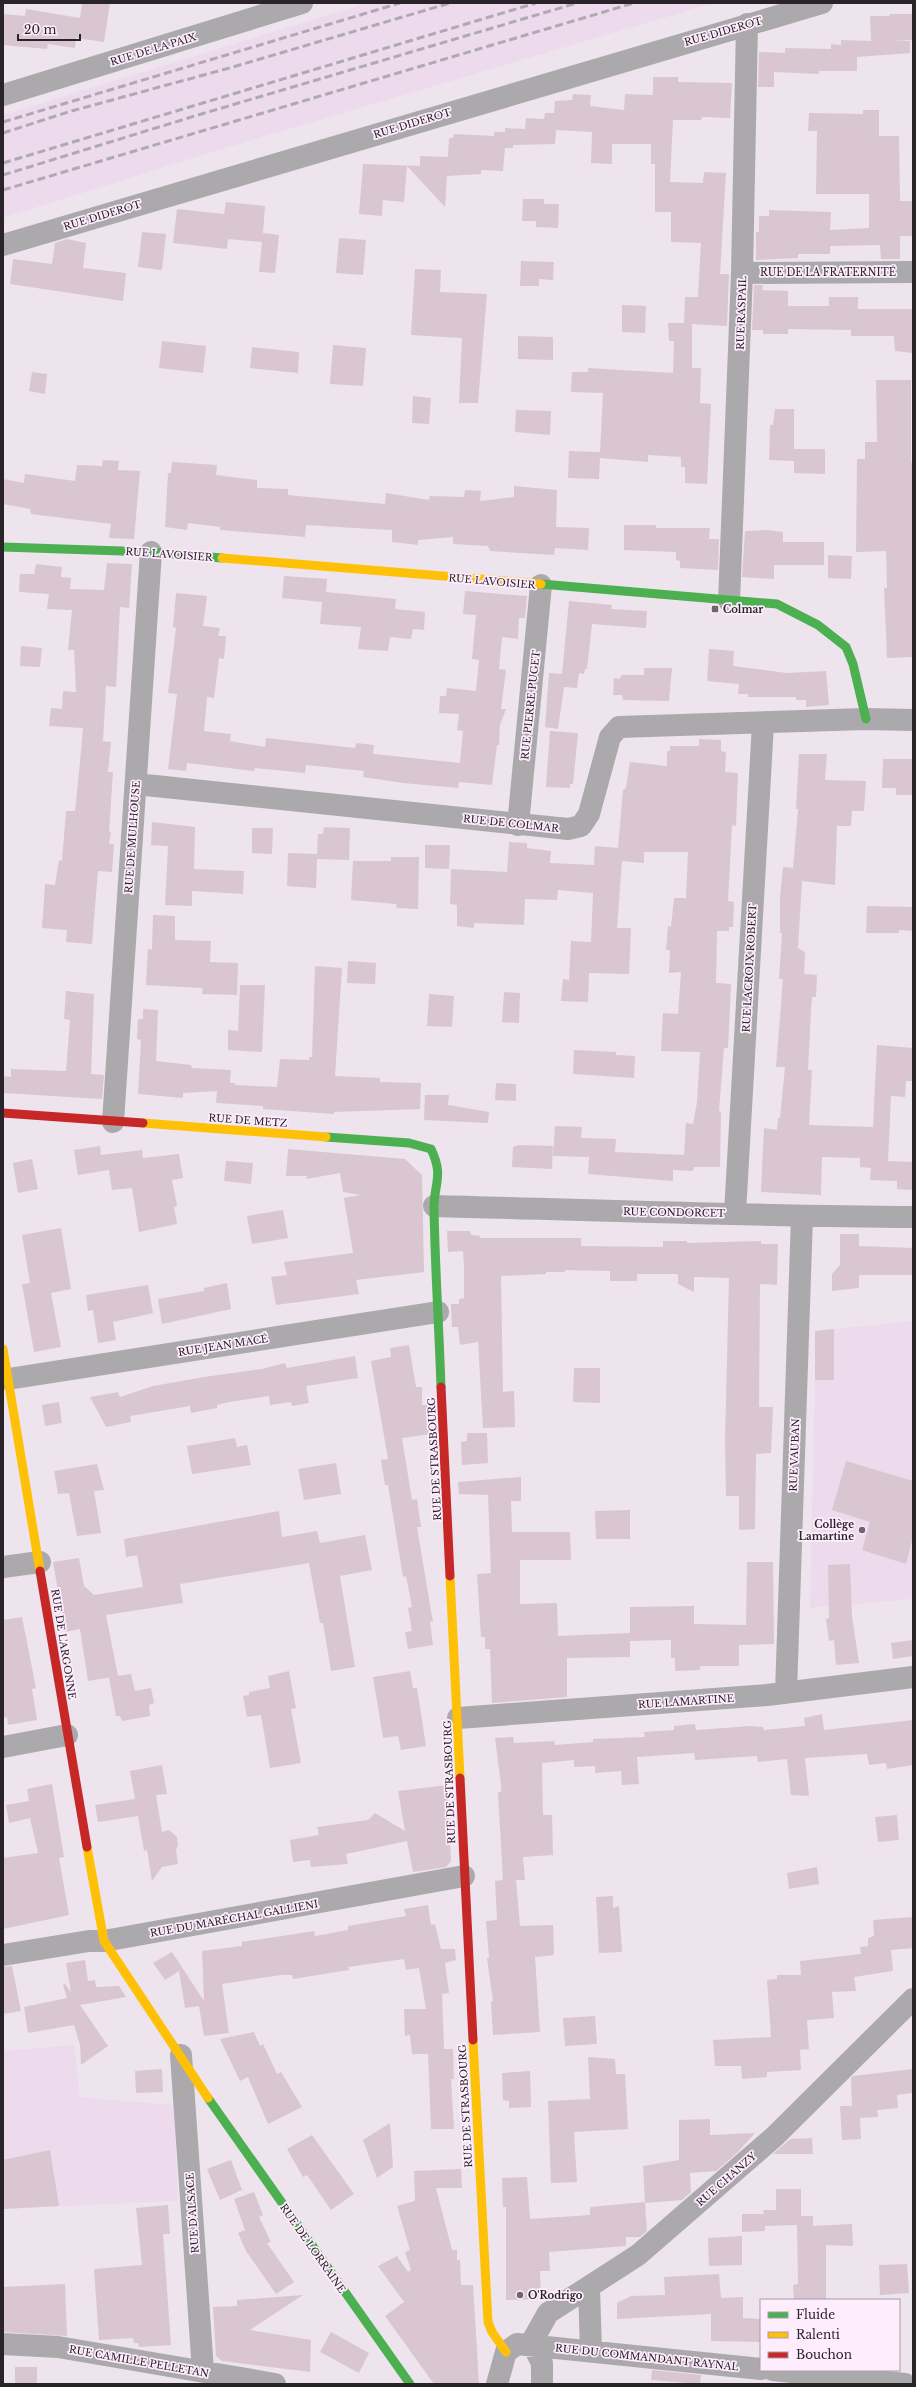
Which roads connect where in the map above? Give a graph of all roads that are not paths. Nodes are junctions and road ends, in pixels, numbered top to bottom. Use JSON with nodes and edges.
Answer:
{"nodes":[{"id":1,"x":302,"y":3,"type":"edge"},
{"id":2,"x":822,"y":3,"type":"edge"},
{"id":3,"x":747,"y":24,"type":"junction"},
{"id":4,"x":3,"y":95,"type":"edge"},
{"id":5,"x":3,"y":244,"type":"edge"},
{"id":6,"x":913,"y":272,"type":"edge"},
{"id":7,"x":742,"y":273,"type":"junction"},
{"id":8,"x":3,"y":547,"type":"edge"},
{"id":9,"x":151,"y":552,"type":"junction"},
{"id":10,"x":542,"y":585,"type":"junction"},
{"id":11,"x":729,"y":601,"type":"junction"},
{"id":12,"x":866,"y":720,"type":"junction"},
{"id":13,"x":913,"y":720,"type":"edge"},
{"id":14,"x":763,"y":724,"type":"junction"},
{"id":15,"x":136,"y":784,"type":"junction"},
{"id":16,"x":518,"y":825,"type":"junction"},
{"id":17,"x":3,"y":1113,"type":"edge"},
{"id":18,"x":113,"y":1122,"type":"junction"},
{"id":19,"x":434,"y":1206,"type":"junction"},
{"id":20,"x":735,"y":1213,"type":"junction"},
{"id":21,"x":802,"y":1216,"type":"junction"},
{"id":22,"x":913,"y":1217,"type":"edge"},
{"id":23,"x":438,"y":1312,"type":"junction"},
{"id":24,"x":3,"y":1349,"type":"edge"},
{"id":25,"x":8,"y":1379,"type":"junction"},
{"id":26,"x":40,"y":1562,"type":"junction"},
{"id":27,"x":3,"y":1567,"type":"edge"},
{"id":28,"x":913,"y":1677,"type":"edge"},
{"id":29,"x":786,"y":1693,"type":"junction"},
{"id":30,"x":458,"y":1718,"type":"junction"},
{"id":31,"x":67,"y":1735,"type":"junction"},
{"id":32,"x":3,"y":1747,"type":"edge"},
{"id":33,"x":464,"y":1876,"type":"junction"},
{"id":34,"x":104,"y":1942,"type":"junction"},
{"id":35,"x":3,"y":1955,"type":"edge"},
{"id":36,"x":913,"y":1999,"type":"edge"},
{"id":37,"x":181,"y":2055,"type":"junction"},
{"id":38,"x":185,"y":2111,"type":"junction"},
{"id":39,"x":217,"y":2111,"type":"junction"},
{"id":40,"x":589,"y":2287,"type":"junction"},
{"id":41,"x":3,"y":2344,"type":"edge"},
{"id":42,"x":532,"y":2346,"type":"junction"},
{"id":43,"x":591,"y":2351,"type":"junction"},
{"id":44,"x":506,"y":2352,"type":"junction"},
{"id":45,"x":760,"y":2369,"type":"edge"},
{"id":46,"x":782,"y":2371,"type":"edge"},
{"id":47,"x":213,"y":2376,"type":"edge"},
{"id":48,"x":275,"y":2384,"type":"edge"},
{"id":49,"x":410,"y":2384,"type":"edge"},
{"id":50,"x":497,"y":2384,"type":"edge"},
{"id":51,"x":542,"y":2384,"type":"edge"},
{"id":52,"x":905,"y":2384,"type":"edge"}],
"edges":[{"from":1,"to":4,"type":"street","name":"RUE DE LA PAIX"},
{"from":2,"to":3,"type":"street","name":"RUE DIDEROT"},
{"from":3,"to":5,"type":"street","name":"RUE DIDEROT"},
{"from":3,"to":7,"type":"street","name":"RUE RASPAIL"},
{"from":6,"to":7,"type":"street","name":"RUE DE LA FRATERNITÉ"},
{"from":7,"to":11,"type":"street","name":"RUE RASPAIL"},
{"from":8,"to":9,"type":"street","name":"RUE LAVOISIER"},
{"from":9,"to":10,"type":"street","name":"RUE LAVOISIER"},
{"from":9,"to":15,"type":"street","name":"RUE DE MULHOUSE"},
{"from":10,"to":11,"type":"street","name":"RUE LAVOISIER"},
{"from":10,"to":16,"type":"street","name":"RUE PIERRE PUGET"},
{"from":11,"to":12,"type":"street","name":"RUE LAVOISIER"},
{"from":12,"to":13,"type":"street"},
{"from":12,"to":14,"type":"street","name":"RUE DE COLMAR"},
{"from":14,"to":16,"type":"street","name":"RUE DE COLMAR"},
{"from":14,"to":20,"type":"street","name":"RUE LACROIX ROBERT"},
{"from":15,"to":16,"type":"street","name":"RUE DE COLMAR"},
{"from":15,"to":18,"type":"street","name":"RUE DE MULHOUSE"},
{"from":17,"to":18,"type":"street","name":"RUE DE METZ"},
{"from":18,"to":19,"type":"street","name":"RUE DE METZ"},
{"from":19,"to":20,"type":"street","name":"RUE CONDORCET"},
{"from":19,"to":23,"type":"street","name":"RUE DE STRASBOURG"},
{"from":20,"to":21,"type":"street","name":"RUE CONDORCET"},
{"from":21,"to":22,"type":"street","name":"RUE CONDORCET"},
{"from":21,"to":29,"type":"street","name":"RUE VAUBAN"},
{"from":23,"to":25,"type":"street","name":"RUE JEAN MACÉ"},
{"from":23,"to":30,"type":"street","name":"RUE DE STRASBOURG"},
{"from":24,"to":25,"type":"street","name":"RUE DE L'ARGONNE"},
{"from":25,"to":26,"type":"street","name":"RUE DE L'ARGONNE"},
{"from":26,"to":27,"type":"street"},
{"from":26,"to":31,"type":"street","name":"RUE DE L'ARGONNE"},
{"from":28,"to":29,"type":"street","name":"RUE LAMARTINE"},
{"from":29,"to":30,"type":"street","name":"RUE LAMARTINE"},
{"from":30,"to":33,"type":"street","name":"RUE DE STRASBOURG"},
{"from":31,"to":32,"type":"street"},
{"from":31,"to":34,"type":"street","name":"RUE DE L'ARGONNE"},
{"from":33,"to":34,"type":"street","name":"RUE DU MARÉCHAL GALLIENI"},
{"from":33,"to":44,"type":"street","name":"RUE DE STRASBOURG"},
{"from":34,"to":35,"type":"street","name":"RUE DU MARÉCHAL GALLIENI"},
{"from":34,"to":37,"type":"street","name":"RUE DE LORRAINE"},
{"from":36,"to":40,"type":"street","name":"RUE CHANZY"},
{"from":37,"to":38,"type":"street","name":"RUE D'ALSACE"},
{"from":37,"to":39,"type":"street","name":"RUE DE LORRAINE"},
{"from":38,"to":39,"type":"street"},
{"from":38,"to":47,"type":"street","name":"RUE D'ALSACE"},
{"from":39,"to":49,"type":"street","name":"RUE DE LORRAINE"},
{"from":40,"to":42,"type":"street","name":"RUE CHANZY"},
{"from":40,"to":43,"type":"street"},
{"from":41,"to":47,"type":"street","name":"RUE CAMILLE PELLETAN"},
{"from":42,"to":43,"type":"street","name":"RUE DU COMMANDANT RAYNAL"},
{"from":42,"to":44,"type":"street","name":"RUE DU COMMANDANT RAYNAL"},
{"from":42,"to":51,"type":"street"},
{"from":43,"to":45,"type":"street","name":"RUE DU COMMANDANT RAYNAL"},
{"from":44,"to":50,"type":"street"},
{"from":46,"to":52,"type":"street"},
{"from":47,"to":48,"type":"street","name":"RUE CAMILLE PELLETAN"}]}
